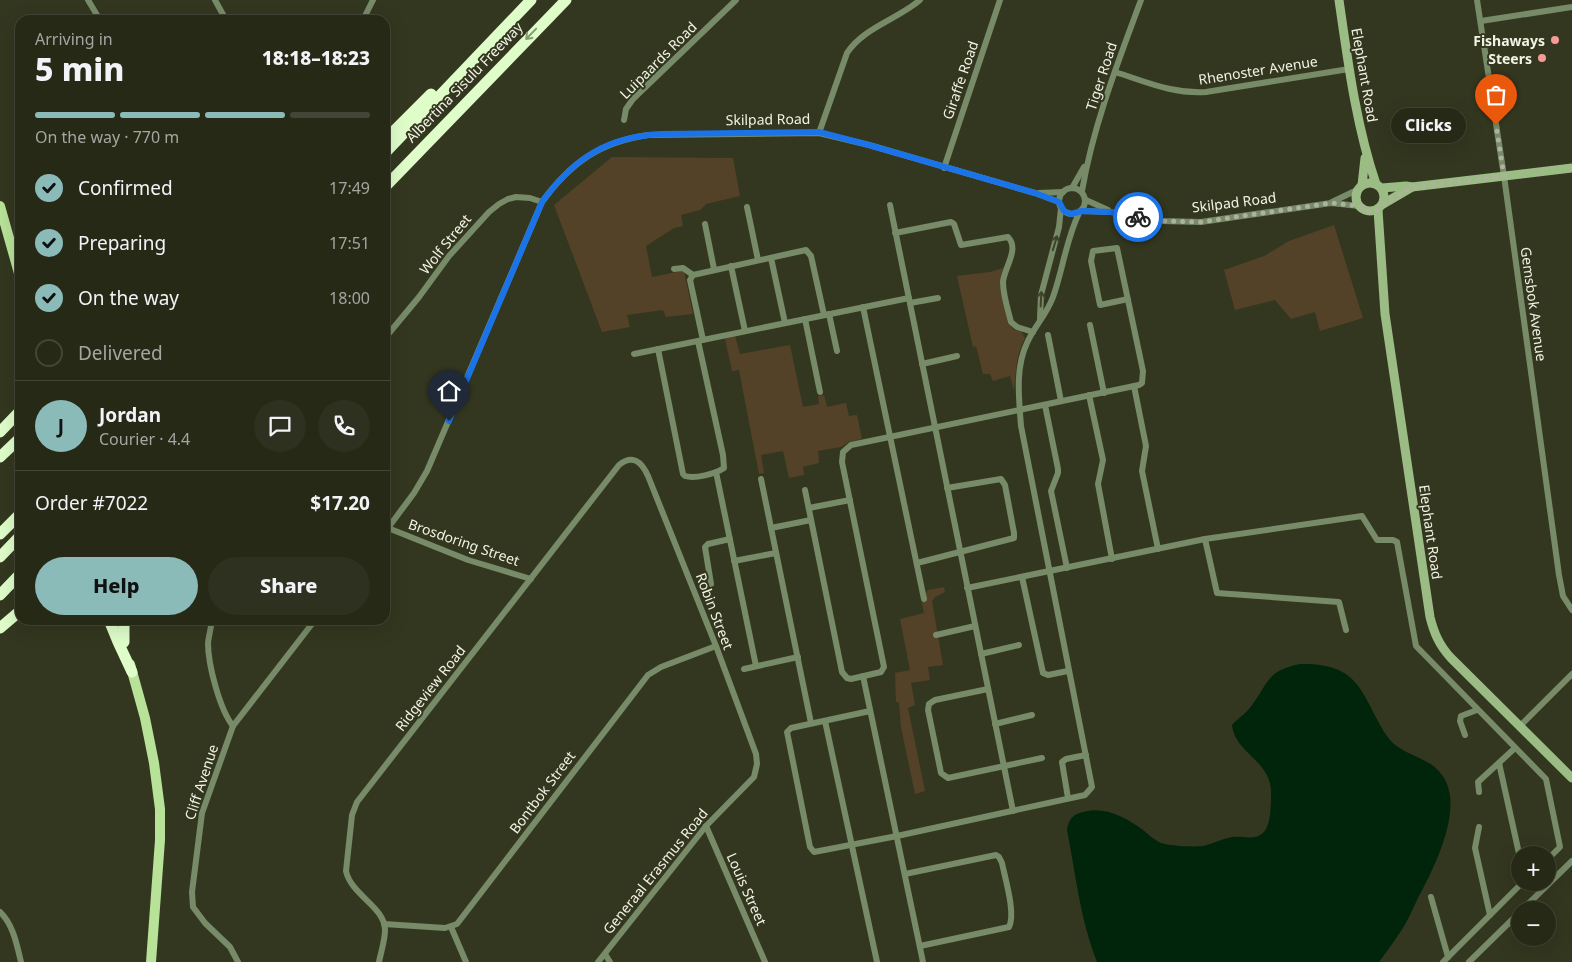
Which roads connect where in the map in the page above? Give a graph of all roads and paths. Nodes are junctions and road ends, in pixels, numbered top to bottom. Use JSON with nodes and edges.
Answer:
{"nodes":[{"id":1,"x":88,"y":0,"type":"edge"},
{"id":2,"x":215,"y":0,"type":"edge"},
{"id":3,"x":373,"y":0,"type":"edge"},
{"id":4,"x":526,"y":0,"type":"edge"},
{"id":5,"x":531,"y":0,"type":"edge"},
{"id":6,"x":566,"y":0,"type":"edge"},
{"id":7,"x":736,"y":0,"type":"edge"},
{"id":8,"x":920,"y":0,"type":"edge"},
{"id":9,"x":1000,"y":0,"type":"edge"},
{"id":10,"x":1140,"y":0,"type":"edge"},
{"id":11,"x":1339,"y":0,"type":"edge"},
{"id":12,"x":1477,"y":0,"type":"edge"},
{"id":13,"x":1572,"y":7,"type":"edge"},
{"id":14,"x":97,"y":15,"type":"edge"},
{"id":15,"x":223,"y":15,"type":"edge"},
{"id":16,"x":366,"y":15,"type":"edge"},
{"id":17,"x":1481,"y":21,"type":"junction"},
{"id":18,"x":1349,"y":69,"type":"junction"},
{"id":19,"x":1115,"y":72,"type":"junction"},
{"id":20,"x":624,"y":120,"type":"dead end"},
{"id":21,"x":819,"y":132,"type":"junction"},
{"id":22,"x":390,"y":134,"type":"edge"},
{"id":23,"x":425,"y":145,"type":"junction"},
{"id":24,"x":390,"y":148,"type":"edge"},
{"id":25,"x":1366,"y":154,"type":"junction"},
{"id":26,"x":1087,"y":161,"type":"junction"},
{"id":27,"x":944,"y":168,"type":"junction"},
{"id":28,"x":1572,"y":168,"type":"edge"},
{"id":29,"x":1504,"y":176,"type":"junction"},
{"id":30,"x":390,"y":181,"type":"edge"},
{"id":31,"x":1379,"y":186,"type":"junction"},
{"id":32,"x":1412,"y":187,"type":"junction"},
{"id":33,"x":1072,"y":188,"type":"junction"},
{"id":34,"x":1359,"y":188,"type":"junction"},
{"id":35,"x":390,"y":190,"type":"edge"},
{"id":36,"x":1082,"y":191,"type":"junction"},
{"id":37,"x":1063,"y":192,"type":"junction"},
{"id":38,"x":1035,"y":193,"type":"junction"},
{"id":39,"x":1086,"y":200,"type":"junction"},
{"id":40,"x":542,"y":202,"type":"junction"},
{"id":41,"x":1331,"y":203,"type":"junction"},
{"id":42,"x":890,"y":205,"type":"dead end"},
{"id":43,"x":1060,"y":205,"type":"junction"},
{"id":44,"x":0,"y":206,"type":"edge"},
{"id":45,"x":747,"y":207,"type":"dead end"},
{"id":46,"x":1380,"y":207,"type":"junction"},
{"id":47,"x":1363,"y":209,"type":"junction"},
{"id":48,"x":1080,"y":212,"type":"junction"},
{"id":49,"x":1111,"y":212,"type":"junction"},
{"id":50,"x":704,"y":224,"type":"dead end"},
{"id":51,"x":895,"y":233,"type":"junction"},
{"id":52,"x":1379,"y":236,"type":"junction"},
{"id":53,"x":770,"y":258,"type":"junction"},
{"id":54,"x":15,"y":259,"type":"edge"},
{"id":55,"x":758,"y":260,"type":"junction"},
{"id":56,"x":731,"y":266,"type":"junction"},
{"id":57,"x":674,"y":269,"type":"dead end"},
{"id":58,"x":714,"y":269,"type":"junction"},
{"id":59,"x":693,"y":275,"type":"junction"},
{"id":60,"x":938,"y":298,"type":"dead end"},
{"id":61,"x":1128,"y":299,"type":"junction"},
{"id":62,"x":909,"y":301,"type":"junction"},
{"id":63,"x":863,"y":307,"type":"junction"},
{"id":64,"x":826,"y":315,"type":"junction"},
{"id":65,"x":805,"y":319,"type":"junction"},
{"id":66,"x":1040,"y":320,"type":"junction"},
{"id":67,"x":785,"y":323,"type":"junction"},
{"id":68,"x":1090,"y":325,"type":"dead end"},
{"id":69,"x":745,"y":331,"type":"junction"},
{"id":70,"x":390,"y":332,"type":"edge"},
{"id":71,"x":1033,"y":332,"type":"junction"},
{"id":72,"x":1048,"y":335,"type":"dead end"},
{"id":73,"x":701,"y":340,"type":"junction"},
{"id":74,"x":658,"y":349,"type":"junction"},
{"id":75,"x":837,"y":351,"type":"dead end"},
{"id":76,"x":634,"y":354,"type":"dead end"},
{"id":77,"x":957,"y":356,"type":"dead end"},
{"id":78,"x":922,"y":364,"type":"junction"},
{"id":79,"x":1134,"y":386,"type":"junction"},
{"id":80,"x":820,"y":392,"type":"dead end"},
{"id":81,"x":1104,"y":393,"type":"junction"},
{"id":82,"x":1089,"y":396,"type":"junction"},
{"id":83,"x":1061,"y":401,"type":"junction"},
{"id":84,"x":1045,"y":405,"type":"junction"},
{"id":85,"x":1020,"y":410,"type":"junction"},
{"id":86,"x":15,"y":417,"type":"edge"},
{"id":87,"x":15,"y":421,"type":"edge"},
{"id":88,"x":935,"y":428,"type":"junction"},
{"id":89,"x":0,"y":433,"type":"edge"},
{"id":90,"x":891,"y":437,"type":"junction"},
{"id":91,"x":15,"y":443,"type":"edge"},
{"id":92,"x":0,"y":457,"type":"edge"},
{"id":93,"x":636,"y":460,"type":"joint"},
{"id":94,"x":716,"y":472,"type":"junction"},
{"id":95,"x":761,"y":479,"type":"dead end"},
{"id":96,"x":947,"y":488,"type":"junction"},
{"id":97,"x":805,"y":490,"type":"dead end"},
{"id":98,"x":850,"y":500,"type":"junction"},
{"id":99,"x":809,"y":508,"type":"junction"},
{"id":100,"x":15,"y":519,"type":"edge"},
{"id":101,"x":811,"y":520,"type":"junction"},
{"id":102,"x":390,"y":526,"type":"edge"},
{"id":103,"x":771,"y":528,"type":"junction"},
{"id":104,"x":390,"y":531,"type":"edge"},
{"id":105,"x":0,"y":534,"type":"edge"},
{"id":106,"x":730,"y":539,"type":"junction"},
{"id":107,"x":1205,"y":539,"type":"junction"},
{"id":108,"x":15,"y":541,"type":"edge"},
{"id":109,"x":1158,"y":549,"type":"junction"},
{"id":110,"x":960,"y":552,"type":"junction"},
{"id":111,"x":776,"y":553,"type":"junction"},
{"id":112,"x":0,"y":557,"type":"edge"},
{"id":113,"x":1112,"y":559,"type":"junction"},
{"id":114,"x":734,"y":561,"type":"junction"},
{"id":115,"x":917,"y":563,"type":"junction"},
{"id":116,"x":1067,"y":568,"type":"junction"},
{"id":117,"x":1049,"y":571,"type":"junction"},
{"id":118,"x":15,"y":572,"type":"edge"},
{"id":119,"x":1022,"y":577,"type":"junction"},
{"id":120,"x":15,"y":579,"type":"edge"},
{"id":121,"x":531,"y":579,"type":"junction"},
{"id":122,"x":711,"y":584,"type":"dead end"},
{"id":123,"x":0,"y":588,"type":"edge"},
{"id":124,"x":968,"y":588,"type":"junction"},
{"id":125,"x":0,"y":595,"type":"edge"},
{"id":126,"x":924,"y":598,"type":"dead end"},
{"id":127,"x":1572,"y":610,"type":"edge"},
{"id":128,"x":15,"y":615,"type":"edge"},
{"id":129,"x":111,"y":625,"type":"edge"},
{"id":130,"x":119,"y":625,"type":"edge"},
{"id":131,"x":124,"y":625,"type":"edge"},
{"id":132,"x":211,"y":625,"type":"edge"},
{"id":133,"x":311,"y":625,"type":"edge"},
{"id":134,"x":975,"y":626,"type":"junction"},
{"id":135,"x":0,"y":628,"type":"edge"},
{"id":136,"x":1346,"y":630,"type":"dead end"},
{"id":137,"x":936,"y":635,"type":"dead end"},
{"id":138,"x":124,"y":642,"type":"junction"},
{"id":139,"x":1019,"y":645,"type":"dead end"},
{"id":140,"x":716,"y":646,"type":"junction"},
{"id":141,"x":981,"y":654,"type":"junction"},
{"id":142,"x":798,"y":658,"type":"junction"},
{"id":143,"x":756,"y":666,"type":"junction"},
{"id":144,"x":744,"y":669,"type":"dead end"},
{"id":145,"x":1068,"y":671,"type":"junction"},
{"id":146,"x":132,"y":672,"type":"junction"},
{"id":147,"x":1572,"y":674,"type":"edge"},
{"id":148,"x":863,"y":676,"type":"junction"},
{"id":149,"x":988,"y":689,"type":"junction"},
{"id":150,"x":1477,"y":710,"type":"junction"},
{"id":151,"x":870,"y":711,"type":"junction"},
{"id":152,"x":1032,"y":716,"type":"dead end"},
{"id":153,"x":826,"y":720,"type":"junction"},
{"id":154,"x":811,"y":724,"type":"junction"},
{"id":155,"x":995,"y":724,"type":"junction"},
{"id":156,"x":233,"y":726,"type":"junction"},
{"id":157,"x":1520,"y":726,"type":"junction"},
{"id":158,"x":1465,"y":735,"type":"dead end"},
{"id":159,"x":1515,"y":748,"type":"junction"},
{"id":160,"x":1086,"y":755,"type":"junction"},
{"id":161,"x":1042,"y":758,"type":"dead end"},
{"id":162,"x":1499,"y":763,"type":"junction"},
{"id":163,"x":1004,"y":766,"type":"junction"},
{"id":164,"x":754,"y":777,"type":"joint"},
{"id":165,"x":1572,"y":778,"type":"edge"},
{"id":166,"x":1479,"y":792,"type":"dead end"},
{"id":167,"x":1068,"y":798,"type":"junction"},
{"id":168,"x":1013,"y":811,"type":"junction"},
{"id":169,"x":706,"y":826,"type":"junction"},
{"id":170,"x":1479,"y":827,"type":"dead end"},
{"id":171,"x":897,"y":836,"type":"junction"},
{"id":172,"x":852,"y":845,"type":"junction"},
{"id":173,"x":1517,"y":846,"type":"edge"},
{"id":174,"x":1556,"y":851,"type":"edge"},
{"id":175,"x":1572,"y":861,"type":"edge"},
{"id":176,"x":905,"y":874,"type":"junction"},
{"id":177,"x":1515,"y":891,"type":"edge"},
{"id":178,"x":1431,"y":897,"type":"dead end"},
{"id":179,"x":1531,"y":901,"type":"edge"},
{"id":180,"x":0,"y":912,"type":"edge"},
{"id":181,"x":1490,"y":915,"type":"junction"},
{"id":182,"x":1511,"y":921,"type":"edge"},
{"id":183,"x":384,"y":924,"type":"junction"},
{"id":184,"x":451,"y":927,"type":"junction"},
{"id":185,"x":920,"y":946,"type":"junction"},
{"id":186,"x":605,"y":954,"type":"junction"},
{"id":187,"x":1445,"y":959,"type":"edge"},
{"id":188,"x":21,"y":962,"type":"edge"},
{"id":189,"x":150,"y":962,"type":"edge"},
{"id":190,"x":238,"y":962,"type":"edge"},
{"id":191,"x":379,"y":962,"type":"edge"},
{"id":192,"x":466,"y":962,"type":"edge"},
{"id":193,"x":598,"y":962,"type":"edge"},
{"id":194,"x":610,"y":962,"type":"edge"},
{"id":195,"x":765,"y":962,"type":"edge"},
{"id":196,"x":877,"y":962,"type":"edge"},
{"id":197,"x":923,"y":962,"type":"edge"},
{"id":198,"x":1469,"y":962,"type":"edge"}],
"edges":[{"from":1,"to":14,"type":"street"},
{"from":2,"to":15,"type":"street"},
{"from":3,"to":16,"type":"street"},
{"from":4,"to":22,"type":"highway"},
{"from":5,"to":24,"type":"highway","name":"Albertina Sisulu Freeway"},
{"from":6,"to":23,"type":"highway","name":"Albertina Sisulu Freeway","one_way":true},
{"from":7,"to":20,"type":"street","name":"Luipaards Road"},
{"from":8,"to":21,"type":"street"},
{"from":9,"to":27,"type":"street","name":"Giraffe Road"},
{"from":10,"to":19,"type":"street","name":"Tiger Road"},
{"from":11,"to":18,"type":"street","name":"Elephant Road"},
{"from":12,"to":17,"type":"street","name":"Gemsbok Avenue"},
{"from":13,"to":17,"type":"street"},
{"from":17,"to":29,"type":"street","name":"Gemsbok Avenue"},
{"from":18,"to":19,"type":"street","name":"Rhenoster Avenue"},
{"from":18,"to":25,"type":"street","name":"Elephant Road"},
{"from":19,"to":26,"type":"street","name":"Tiger Road"},
{"from":21,"to":27,"type":"street","name":"Skilpad Road"},
{"from":21,"to":40,"type":"street","name":"Skilpad Road"},
{"from":23,"to":30,"type":"highway","name":"Albertina Sisulu Freeway"},
{"from":23,"to":35,"type":"highway"},
{"from":25,"to":31,"type":"street","name":"Elephant Road"},
{"from":25,"to":34,"type":"street","name":"Elephant Road"},
{"from":26,"to":33,"type":"street","name":"Tiger Road"},
{"from":26,"to":36,"type":"street","name":"Tiger Road"},
{"from":27,"to":38,"type":"street","name":"Skilpad Road"},
{"from":28,"to":29,"type":"street"},
{"from":29,"to":32,"type":"street"},
{"from":29,"to":127,"type":"street","name":"Gemsbok Avenue"},
{"from":31,"to":32,"type":"street"},
{"from":31,"to":34,"type":"street"},
{"from":31,"to":46,"type":"street"},
{"from":32,"to":46,"type":"street"},
{"from":33,"to":36,"type":"street"},
{"from":33,"to":37,"type":"street"},
{"from":34,"to":41,"type":"street","name":"Skilpad Road"},
{"from":34,"to":47,"type":"street"},
{"from":36,"to":39,"type":"street"},
{"from":37,"to":38,"type":"street","name":"Skilpad Road"},
{"from":37,"to":43,"type":"street"},
{"from":38,"to":43,"type":"street","name":"Skilpad Road"},
{"from":39,"to":48,"type":"street"},
{"from":39,"to":49,"type":"street","name":"Skilpad Road"},
{"from":40,"to":70,"type":"street","name":"Wolf Street"},
{"from":40,"to":102,"type":"street"},
{"from":41,"to":47,"type":"street","name":"Skilpad Road"},
{"from":41,"to":49,"type":"street","name":"Skilpad Road"},
{"from":42,"to":51,"type":"street"},
{"from":43,"to":48,"type":"street"},
{"from":66,"to":43,"type":"street","one_way":true},
{"from":44,"to":54,"type":"main road"},
{"from":45,"to":55,"type":"street"},
{"from":46,"to":47,"type":"street"},
{"from":46,"to":52,"type":"street","name":"Elephant Road"},
{"from":47,"to":52,"type":"street","name":"Elephant Road"},
{"from":48,"to":49,"type":"street","name":"Skilpad Road"},
{"from":48,"to":66,"type":"street"},
{"from":50,"to":58,"type":"street"},
{"from":51,"to":62,"type":"street"},
{"from":51,"to":71,"type":"street"},
{"from":52,"to":157,"type":"street","name":"Elephant Road"},
{"from":53,"to":55,"type":"street"},
{"from":53,"to":64,"type":"street"},
{"from":53,"to":67,"type":"street"},
{"from":55,"to":56,"type":"street"},
{"from":56,"to":58,"type":"street"},
{"from":56,"to":69,"type":"street"},
{"from":57,"to":59,"type":"street"},
{"from":58,"to":59,"type":"street"},
{"from":59,"to":73,"type":"street"},
{"from":60,"to":62,"type":"street"},
{"from":61,"to":61,"type":"street"},
{"from":61,"to":79,"type":"street"},
{"from":62,"to":63,"type":"street"},
{"from":62,"to":78,"type":"street"},
{"from":63,"to":64,"type":"street"},
{"from":63,"to":90,"type":"street"},
{"from":64,"to":65,"type":"street"},
{"from":64,"to":75,"type":"street"},
{"from":65,"to":67,"type":"street"},
{"from":65,"to":80,"type":"street"},
{"from":66,"to":71,"type":"street"},
{"from":67,"to":69,"type":"street"},
{"from":68,"to":81,"type":"street"},
{"from":69,"to":73,"type":"street"},
{"from":71,"to":85,"type":"street"},
{"from":72,"to":83,"type":"street"},
{"from":73,"to":74,"type":"street"},
{"from":73,"to":94,"type":"street"},
{"from":74,"to":76,"type":"street"},
{"from":74,"to":94,"type":"street"},
{"from":77,"to":78,"type":"street"},
{"from":78,"to":88,"type":"street"},
{"from":79,"to":81,"type":"street"},
{"from":79,"to":109,"type":"street"},
{"from":81,"to":82,"type":"street"},
{"from":82,"to":83,"type":"street"},
{"from":82,"to":113,"type":"street"},
{"from":83,"to":84,"type":"street"},
{"from":84,"to":85,"type":"street"},
{"from":84,"to":116,"type":"street"},
{"from":85,"to":88,"type":"street"},
{"from":85,"to":117,"type":"street"},
{"from":86,"to":89,"type":"highway"},
{"from":87,"to":89,"type":"highway"},
{"from":88,"to":90,"type":"street"},
{"from":88,"to":96,"type":"street"},
{"from":90,"to":98,"type":"street"},
{"from":90,"to":115,"type":"street"},
{"from":91,"to":92,"type":"highway"},
{"from":93,"to":121,"type":"street","name":"Ridgeview Road"},
{"from":93,"to":140,"type":"street","name":"Robin Street"},
{"from":94,"to":106,"type":"street"},
{"from":95,"to":103,"type":"street"},
{"from":96,"to":110,"type":"street"},
{"from":96,"to":110,"type":"street"},
{"from":97,"to":99,"type":"street"},
{"from":98,"to":99,"type":"street"},
{"from":98,"to":148,"type":"street"},
{"from":99,"to":101,"type":"street"},
{"from":100,"to":105,"type":"highway"},
{"from":101,"to":103,"type":"street"},
{"from":101,"to":148,"type":"street"},
{"from":103,"to":111,"type":"street"},
{"from":104,"to":121,"type":"street","name":"Brosdoring Street"},
{"from":106,"to":114,"type":"street"},
{"from":106,"to":122,"type":"street"},
{"from":107,"to":109,"type":"street"},
{"from":107,"to":136,"type":"street"},
{"from":107,"to":150,"type":"street"},
{"from":108,"to":112,"type":"highway"},
{"from":109,"to":113,"type":"street"},
{"from":110,"to":115,"type":"street"},
{"from":110,"to":124,"type":"street"},
{"from":111,"to":114,"type":"street"},
{"from":111,"to":142,"type":"street"},
{"from":113,"to":116,"type":"street"},
{"from":114,"to":143,"type":"street"},
{"from":115,"to":126,"type":"street"},
{"from":116,"to":117,"type":"street"},
{"from":117,"to":119,"type":"street"},
{"from":117,"to":145,"type":"street"},
{"from":118,"to":123,"type":"highway"},
{"from":119,"to":124,"type":"street"},
{"from":119,"to":145,"type":"street"},
{"from":120,"to":125,"type":"highway"},
{"from":121,"to":183,"type":"street","name":"Ridgeview Road"},
{"from":124,"to":134,"type":"street"},
{"from":128,"to":135,"type":"highway"},
{"from":129,"to":146,"type":"highway"},
{"from":130,"to":138,"type":"main road"},
{"from":131,"to":138,"type":"highway"},
{"from":132,"to":156,"type":"street"},
{"from":133,"to":156,"type":"street","name":"Cliff Avenue"},
{"from":134,"to":137,"type":"street"},
{"from":134,"to":141,"type":"street"},
{"from":138,"to":146,"type":"main road"},
{"from":139,"to":141,"type":"street"},
{"from":140,"to":164,"type":"street","name":"Robin Street"},
{"from":140,"to":184,"type":"street","name":"Bontbok Street"},
{"from":141,"to":149,"type":"street"},
{"from":142,"to":143,"type":"street"},
{"from":142,"to":154,"type":"street"},
{"from":143,"to":144,"type":"street"},
{"from":145,"to":160,"type":"street"},
{"from":146,"to":189,"type":"main road"},
{"from":147,"to":157,"type":"street"},
{"from":148,"to":151,"type":"street"},
{"from":149,"to":155,"type":"street"},
{"from":149,"to":163,"type":"street"},
{"from":150,"to":158,"type":"street"},
{"from":150,"to":159,"type":"street"},
{"from":151,"to":153,"type":"street"},
{"from":151,"to":171,"type":"street"},
{"from":152,"to":155,"type":"street"},
{"from":153,"to":154,"type":"street"},
{"from":153,"to":172,"type":"street"},
{"from":154,"to":172,"type":"street"},
{"from":155,"to":163,"type":"street"},
{"from":156,"to":190,"type":"street","name":"Cliff Avenue"},
{"from":157,"to":165,"type":"street","name":"Elephant Road"},
{"from":159,"to":162,"type":"street"},
{"from":159,"to":174,"type":"street"},
{"from":160,"to":167,"type":"street"},
{"from":160,"to":167,"type":"street"},
{"from":161,"to":163,"type":"street"},
{"from":162,"to":166,"type":"street"},
{"from":162,"to":173,"type":"street"},
{"from":163,"to":168,"type":"street"},
{"from":164,"to":169,"type":"street","name":"Generaal Erasmus Road"},
{"from":167,"to":168,"type":"street"},
{"from":168,"to":171,"type":"street"},
{"from":169,"to":186,"type":"street","name":"Generaal Erasmus Road"},
{"from":169,"to":195,"type":"street","name":"Louis Street"},
{"from":170,"to":181,"type":"street"},
{"from":171,"to":172,"type":"street"},
{"from":171,"to":176,"type":"street"},
{"from":172,"to":196,"type":"street"},
{"from":175,"to":179,"type":"street"},
{"from":176,"to":185,"type":"street"},
{"from":176,"to":185,"type":"street"},
{"from":177,"to":181,"type":"street"},
{"from":178,"to":187,"type":"street"},
{"from":180,"to":188,"type":"street"},
{"from":181,"to":187,"type":"street"},
{"from":182,"to":198,"type":"street"},
{"from":183,"to":184,"type":"street"},
{"from":183,"to":191,"type":"street"},
{"from":184,"to":192,"type":"street"},
{"from":185,"to":197,"type":"street"},
{"from":186,"to":193,"type":"street","name":"Generaal Erasmus Road"},
{"from":186,"to":194,"type":"street"}]}
